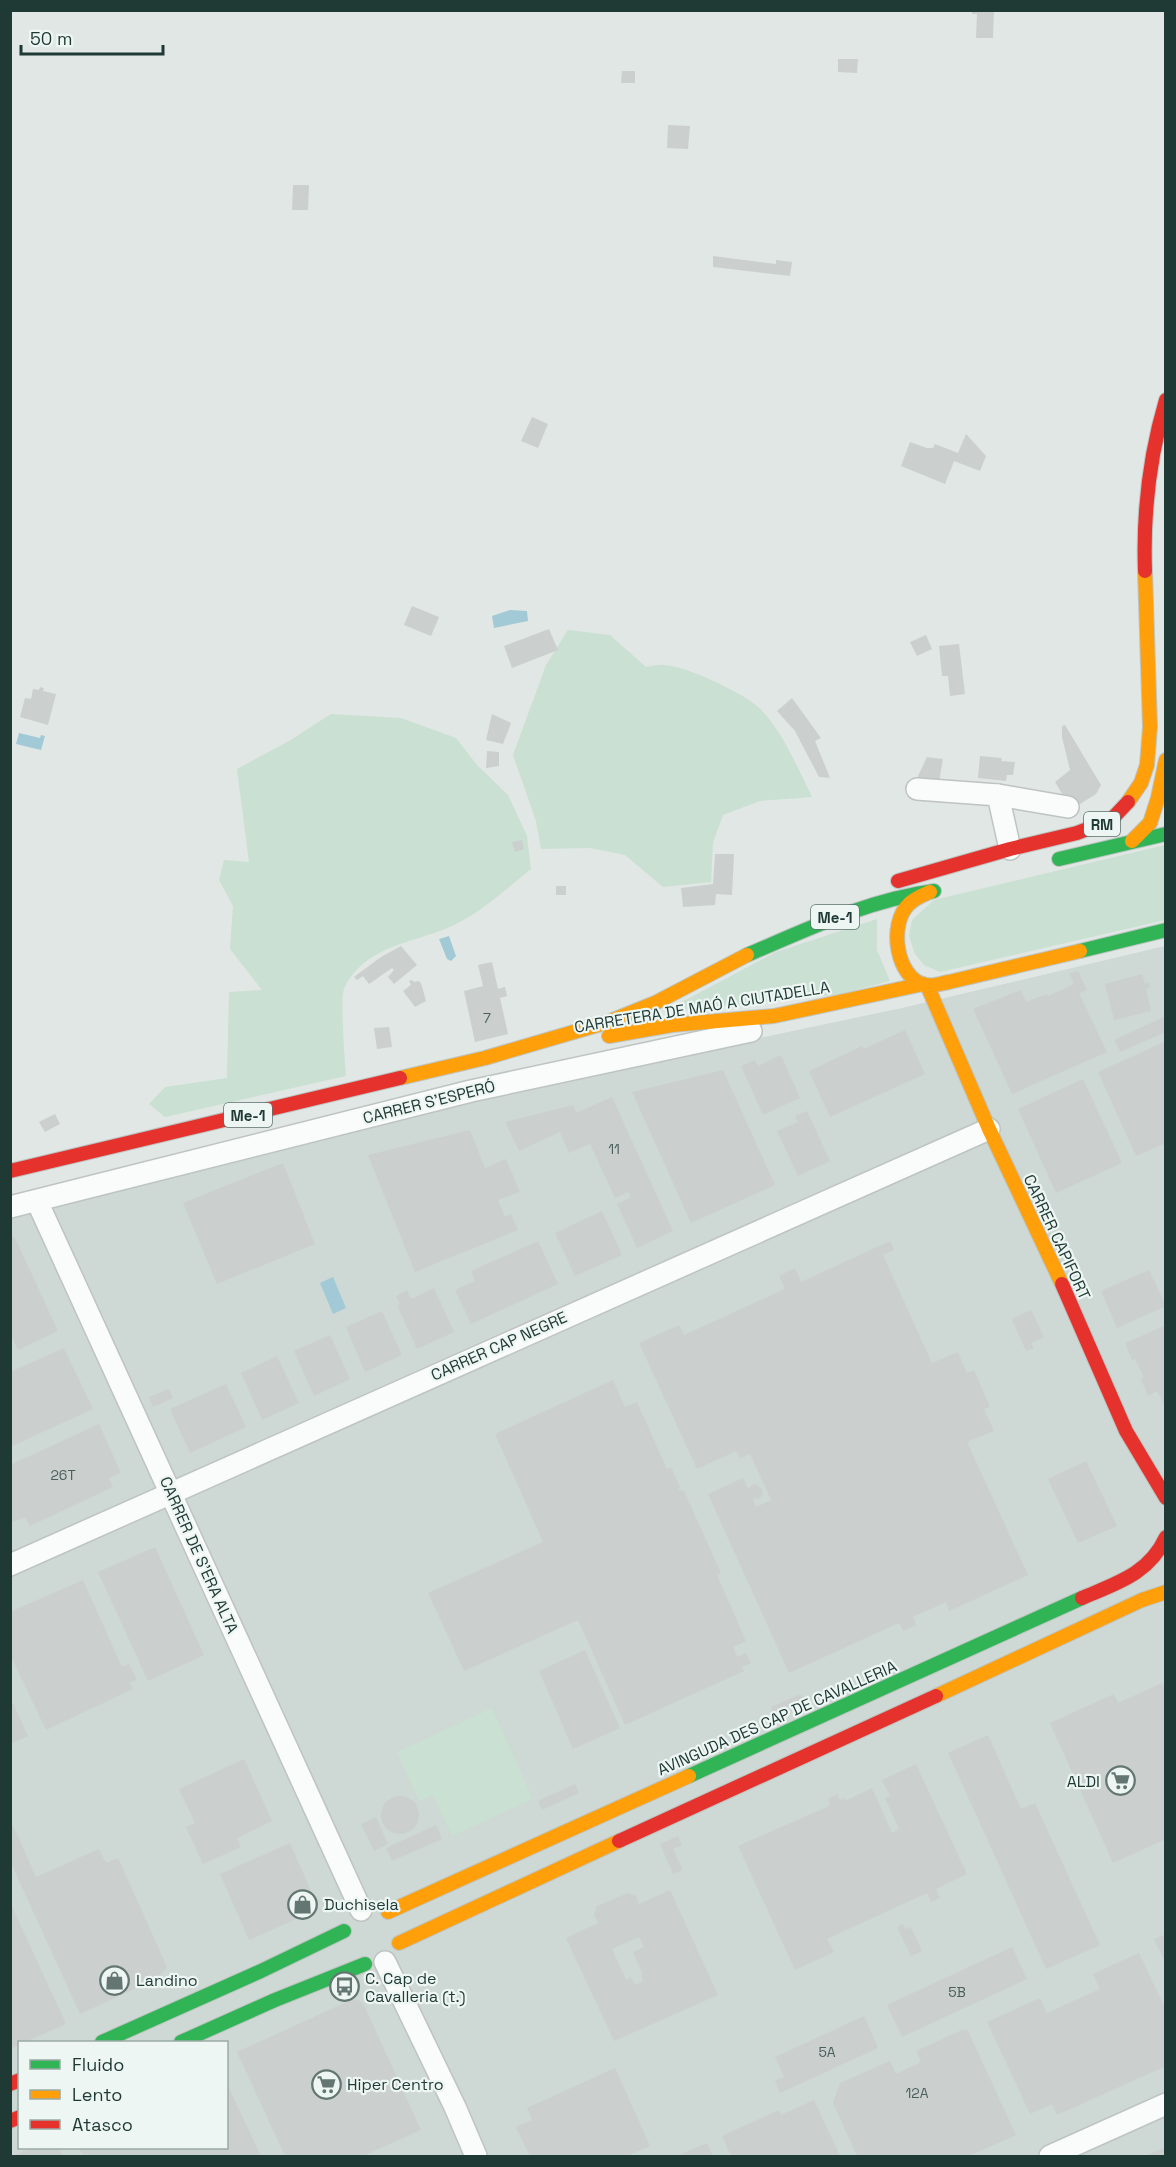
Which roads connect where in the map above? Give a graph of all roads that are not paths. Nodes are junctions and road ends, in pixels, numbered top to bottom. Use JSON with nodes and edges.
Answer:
{"nodes":[{"id":1,"x":1166,"y":400,"type":"edge"},
{"id":2,"x":1155,"y":454,"type":"junction"},
{"id":3,"x":1164,"y":738,"type":"edge"},
{"id":4,"x":1166,"y":758,"type":"edge"},
{"id":5,"x":917,"y":789,"type":"dead end"},
{"id":6,"x":998,"y":795,"type":"junction"},
{"id":7,"x":1068,"y":807,"type":"dead end"},
{"id":8,"x":1166,"y":834,"type":"edge"},
{"id":9,"x":1132,"y":841,"type":"junction"},
{"id":10,"x":1010,"y":849,"type":"junction"},
{"id":11,"x":1042,"y":863,"type":"dead end"},
{"id":12,"x":888,"y":884,"type":"dead end"},
{"id":13,"x":952,"y":885,"type":"dead end"},
{"id":14,"x":934,"y":891,"type":"junction"},
{"id":15,"x":868,"y":892,"type":"dead end"},
{"id":16,"x":1166,"y":930,"type":"edge"},
{"id":17,"x":741,"y":958,"type":"junction"},
{"id":18,"x":925,"y":985,"type":"junction"},
{"id":19,"x":848,"y":1001,"type":"junction"},
{"id":20,"x":484,"y":1058,"type":"junction"},
{"id":21,"x":989,"y":1128,"type":"junction"},
{"id":22,"x":10,"y":1171,"type":"edge"},
{"id":23,"x":37,"y":1201,"type":"junction"},
{"id":24,"x":10,"y":1207,"type":"edge"},
{"id":25,"x":171,"y":1492,"type":"junction"},
{"id":26,"x":1166,"y":1498,"type":"edge"},
{"id":27,"x":1166,"y":1537,"type":"edge"},
{"id":28,"x":10,"y":1565,"type":"edge"},
{"id":29,"x":1166,"y":1592,"type":"edge"},
{"id":30,"x":387,"y":1912,"type":"junction"},
{"id":31,"x":351,"y":1919,"type":"junction"},
{"id":32,"x":399,"y":1943,"type":"junction"},
{"id":33,"x":375,"y":1963,"type":"junction"},
{"id":34,"x":106,"y":2041,"type":"edge"},
{"id":35,"x":185,"y":2041,"type":"edge"},
{"id":36,"x":1166,"y":2104,"type":"edge"},
{"id":37,"x":476,"y":2157,"type":"edge"},
{"id":38,"x":1050,"y":2157,"type":"edge"}],
"edges":[{"from":1,"to":2,"type":"main road","number":"RM"},
{"from":2,"to":3,"type":"main road","number":"RM"},
{"from":2,"to":10,"type":"main road","number":"RM"},
{"from":3,"to":4,"type":"main road","number":"RM"},
{"from":4,"to":9,"type":"main road","number":"RM"},
{"from":5,"to":6,"type":"street"},
{"from":6,"to":7,"type":"street"},
{"from":6,"to":10,"type":"street"},
{"from":8,"to":9,"type":"main road","number":"RM"},
{"from":9,"to":11,"type":"main road","number":"RM"},
{"from":10,"to":12,"type":"main road","number":"RM"},
{"from":13,"to":14,"type":"main road"},
{"from":14,"to":17,"type":"main road","name":"CARRETERA DE MAÓ A CIUTADELLA","number":"Me-1"},
{"from":14,"to":18,"type":"main road"},
{"from":15,"to":17,"type":"main road"},
{"from":16,"to":18,"type":"main road","name":"CARRETERA DE MAÓ A CIUTADELLA"},
{"from":17,"to":20,"type":"main road","name":"CARRETERA DE MAÓ A CIUTADELLA","number":"Me-1"},
{"from":18,"to":19,"type":"main road","name":"CARRETERA DE MAÓ A CIUTADELLA","number":"Me-1"},
{"from":18,"to":21,"type":"main road","name":"CARRER CAPIFORT"},
{"from":19,"to":20,"type":"main road","name":"CARRETERA DE MAÓ A CIUTADELLA","number":"Me-1"},
{"from":19,"to":23,"type":"street","name":"CARRER S'ESPERÓ"},
{"from":20,"to":22,"type":"main road","name":"CARRETERA DE MAÓ A CIUTADELLA","number":"Me-1"},
{"from":21,"to":25,"type":"street","name":"CARRER CAP NEGRE"},
{"from":21,"to":26,"type":"main road","name":"CARRER CAPIFORT"},
{"from":23,"to":24,"type":"street","name":"CARRER S'ESPERÓ"},
{"from":23,"to":25,"type":"street","name":"CARRER DE S'ERA ALTA"},
{"from":25,"to":28,"type":"street","name":"CARRER CAP NEGRE"},
{"from":25,"to":31,"type":"street","name":"CARRER DE S'ERA ALTA"},
{"from":27,"to":30,"type":"main road","name":"AVINGUDA DES CAP DE CAVALLERIA"},
{"from":29,"to":32,"type":"main road"},
{"from":30,"to":31,"type":"main road"},
{"from":30,"to":32,"type":"main road"},
{"from":31,"to":33,"type":"main road"},
{"from":31,"to":34,"type":"main road"},
{"from":32,"to":33,"type":"main road"},
{"from":33,"to":35,"type":"main road"},
{"from":33,"to":37,"type":"street"},
{"from":36,"to":38,"type":"street"}]}
